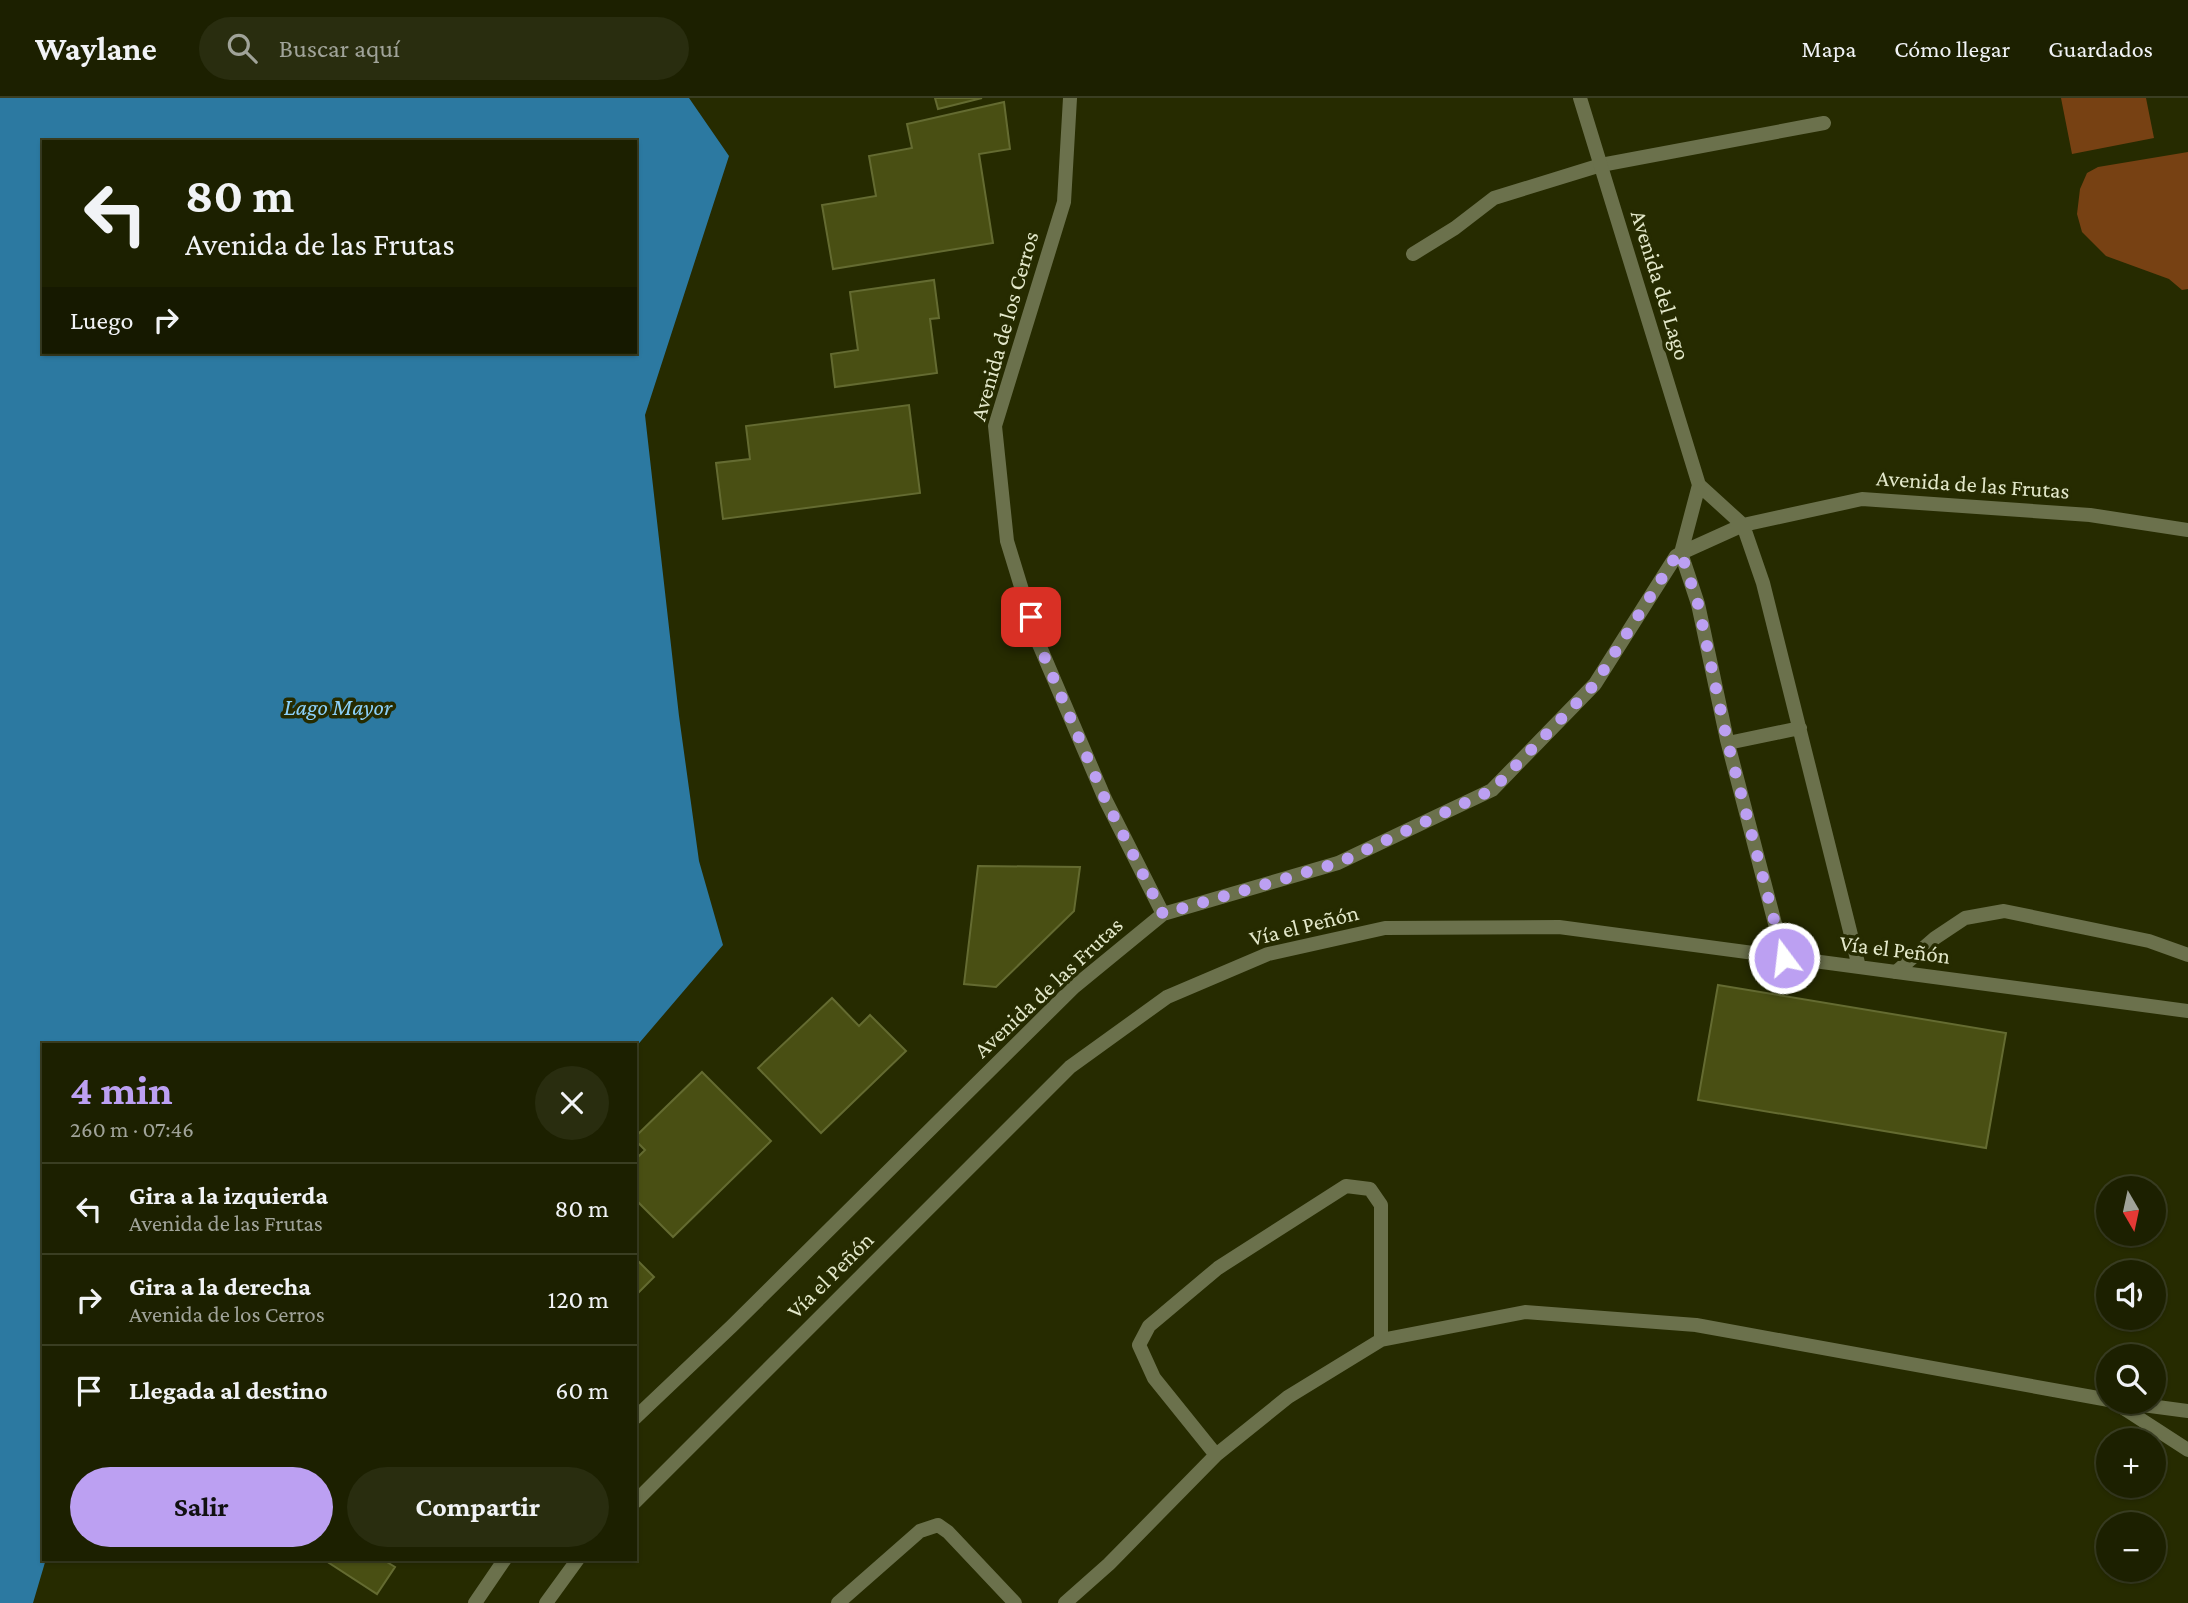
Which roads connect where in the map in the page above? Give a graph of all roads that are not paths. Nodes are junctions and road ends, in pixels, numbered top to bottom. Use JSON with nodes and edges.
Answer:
{"nodes":[{"id":1,"x":1070,"y":98,"type":"edge"},
{"id":2,"x":1580,"y":98,"type":"edge"},
{"id":3,"x":1824,"y":123,"type":"dead end"},
{"id":4,"x":1601,"y":165,"type":"junction"},
{"id":5,"x":1413,"y":254,"type":"dead end"},
{"id":6,"x":1699,"y":485,"type":"junction"},
{"id":7,"x":1743,"y":525,"type":"junction"},
{"id":8,"x":2188,"y":530,"type":"edge"},
{"id":9,"x":1681,"y":553,"type":"junction"},
{"id":10,"x":1800,"y":727,"type":"junction"},
{"id":11,"x":1728,"y":743,"type":"junction"},
{"id":12,"x":1163,"y":914,"type":"junction"},
{"id":13,"x":2188,"y":955,"type":"edge"},
{"id":14,"x":1784,"y":958,"type":"junction"},
{"id":15,"x":1860,"y":967,"type":"junction"},
{"id":16,"x":1896,"y":972,"type":"junction"},
{"id":17,"x":2188,"y":1011,"type":"edge"},
{"id":18,"x":1381,"y":1340,"type":"junction"},
{"id":19,"x":2096,"y":1398,"type":"edge"},
{"id":20,"x":2166,"y":1408,"type":"edge"},
{"id":21,"x":2188,"y":1411,"type":"edge"},
{"id":22,"x":2134,"y":1414,"type":"edge"},
{"id":23,"x":637,"y":1416,"type":"edge"},
{"id":24,"x":2188,"y":1450,"type":"edge"},
{"id":25,"x":1216,"y":1455,"type":"junction"},
{"id":26,"x":637,"y":1500,"type":"edge"},
{"id":27,"x":504,"y":1561,"type":"edge"},
{"id":28,"x":577,"y":1561,"type":"edge"},
{"id":29,"x":475,"y":1603,"type":"edge"},
{"id":30,"x":546,"y":1603,"type":"edge"},
{"id":31,"x":838,"y":1603,"type":"edge"},
{"id":32,"x":1015,"y":1603,"type":"edge"},
{"id":33,"x":1065,"y":1603,"type":"edge"}],
"edges":[{"from":1,"to":12,"type":"street","name":"Avenida de los Cerros"},
{"from":2,"to":4,"type":"street","name":"Avenida del Lago"},
{"from":3,"to":4,"type":"street"},
{"from":4,"to":5,"type":"street"},
{"from":4,"to":6,"type":"street","name":"Avenida del Lago"},
{"from":6,"to":7,"type":"street"},
{"from":6,"to":9,"type":"street"},
{"from":7,"to":8,"type":"street","name":"Avenida de las Frutas"},
{"from":7,"to":9,"type":"street","name":"Avenida de las Frutas"},
{"from":7,"to":10,"type":"street"},
{"from":9,"to":11,"type":"street"},
{"from":9,"to":12,"type":"street","name":"Avenida de las Frutas"},
{"from":10,"to":11,"type":"street"},
{"from":10,"to":15,"type":"street"},
{"from":11,"to":14,"type":"street"},
{"from":12,"to":23,"type":"street","name":"Avenida de las Frutas"},
{"from":13,"to":16,"type":"street"},
{"from":14,"to":15,"type":"street","name":"Vía el Peñón"},
{"from":14,"to":26,"type":"street","name":"Vía el Peñón"},
{"from":15,"to":16,"type":"street","name":"Vía el Peñón"},
{"from":16,"to":17,"type":"street","name":"Vía el Peñón"},
{"from":18,"to":19,"type":"street"},
{"from":18,"to":25,"type":"street"},
{"from":18,"to":25,"type":"street"},
{"from":20,"to":21,"type":"street"},
{"from":22,"to":24,"type":"street"},
{"from":25,"to":33,"type":"street"},
{"from":27,"to":29,"type":"street"},
{"from":28,"to":30,"type":"street"},
{"from":31,"to":32,"type":"street"}]}
